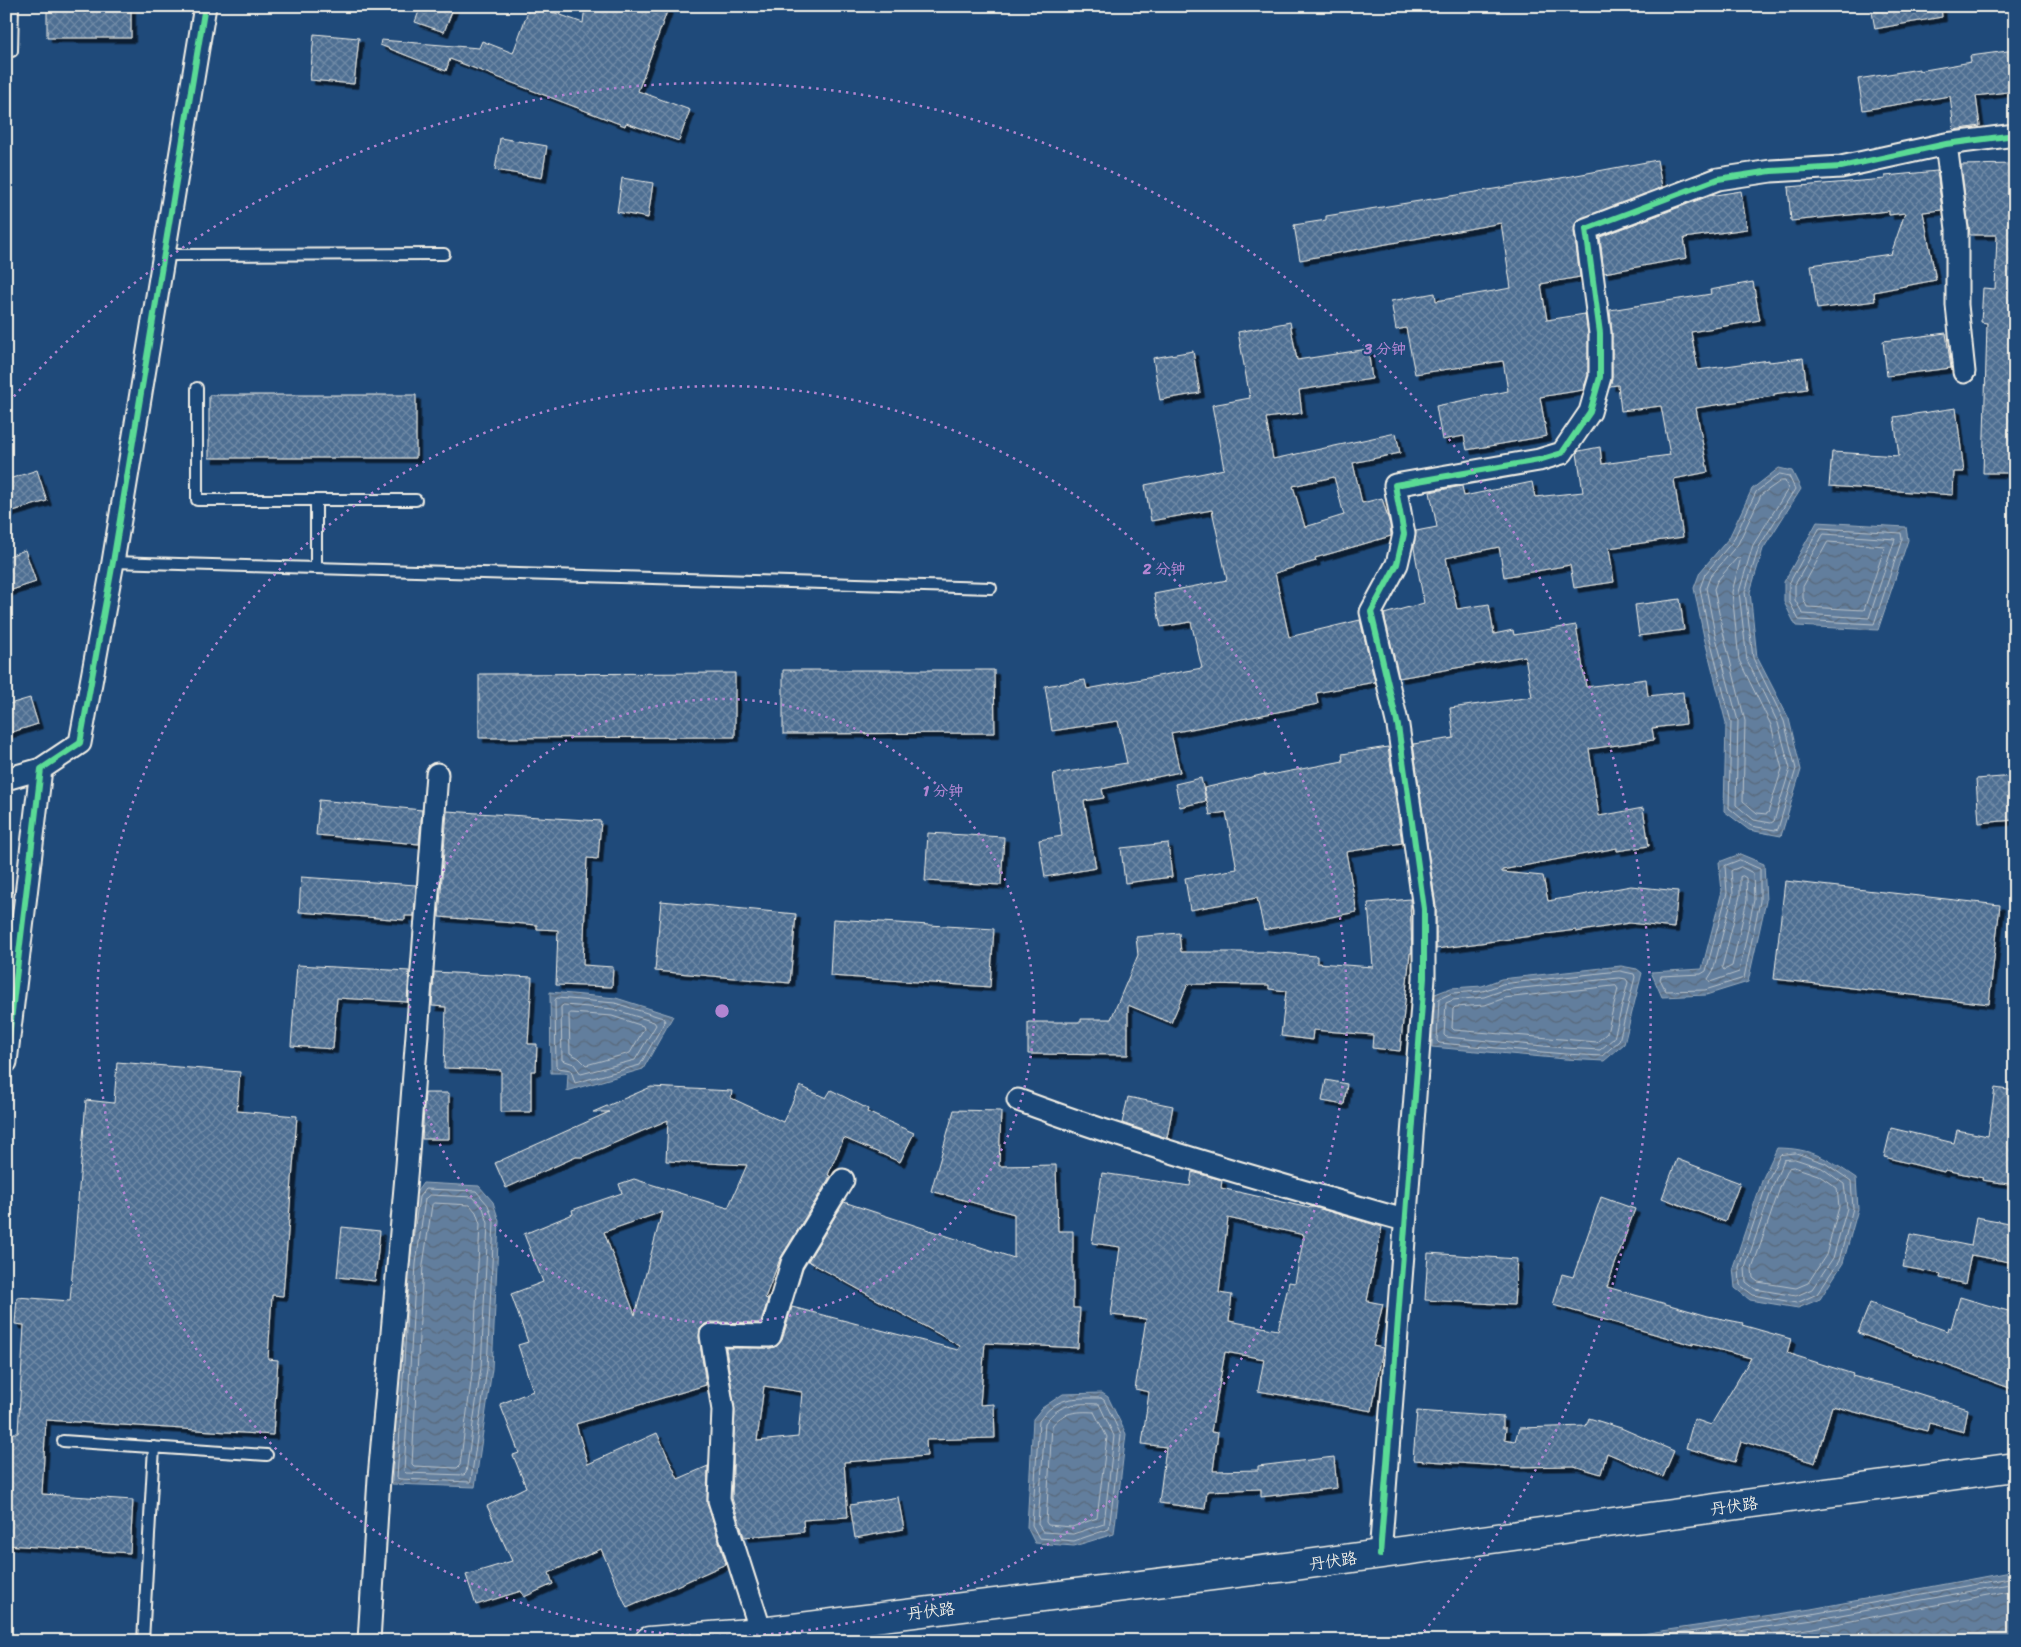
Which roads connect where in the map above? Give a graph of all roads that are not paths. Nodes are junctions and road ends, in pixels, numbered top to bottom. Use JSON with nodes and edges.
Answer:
{"nodes":[{"id":1,"x":12,"y":6,"type":"edge"},
{"id":2,"x":204,"y":6,"type":"edge"},
{"id":3,"x":12,"y":50,"type":"dead end"},
{"id":4,"x":2015,"y":135,"type":"edge"},
{"id":5,"x":1946,"y":144,"type":"junction"},
{"id":6,"x":444,"y":254,"type":"dead end"},
{"id":7,"x":163,"y":255,"type":"junction"},
{"id":8,"x":1964,"y":372,"type":"dead end"},
{"id":9,"x":197,"y":388,"type":"dead end"},
{"id":10,"x":316,"y":500,"type":"junction"},
{"id":11,"x":416,"y":500,"type":"dead end"},
{"id":12,"x":112,"y":562,"type":"junction"},
{"id":13,"x":316,"y":568,"type":"junction"},
{"id":14,"x":991,"y":588,"type":"dead end"},
{"id":15,"x":41,"y":769,"type":"junction"},
{"id":16,"x":437,"y":774,"type":"dead end"},
{"id":17,"x":6,"y":779,"type":"edge"},
{"id":18,"x":6,"y":1062,"type":"edge"},
{"id":19,"x":1018,"y":1100,"type":"dead end"},
{"id":20,"x":843,"y":1180,"type":"dead end"},
{"id":21,"x":1404,"y":1220,"type":"junction"},
{"id":22,"x":63,"y":1441,"type":"dead end"},
{"id":23,"x":154,"y":1447,"type":"junction"},
{"id":24,"x":268,"y":1455,"type":"dead end"},
{"id":25,"x":2015,"y":1467,"type":"edge"},
{"id":26,"x":1380,"y":1554,"type":"junction"},
{"id":27,"x":760,"y":1632,"type":"junction"},
{"id":28,"x":143,"y":1641,"type":"edge"},
{"id":29,"x":369,"y":1641,"type":"edge"},
{"id":30,"x":649,"y":1641,"type":"edge"}],
"edges":[{"from":1,"to":3,"type":"lane"},
{"from":2,"to":7,"type":"street"},
{"from":4,"to":5,"type":"street"},
{"from":5,"to":8,"type":"street"},
{"from":5,"to":21,"type":"street"},
{"from":6,"to":7,"type":"lane"},
{"from":7,"to":12,"type":"street"},
{"from":9,"to":10,"type":"lane"},
{"from":10,"to":11,"type":"lane"},
{"from":10,"to":13,"type":"lane"},
{"from":12,"to":13,"type":"lane"},
{"from":12,"to":15,"type":"street"},
{"from":13,"to":14,"type":"lane"},
{"from":15,"to":17,"type":"street"},
{"from":15,"to":18,"type":"street"},
{"from":16,"to":29,"type":"street"},
{"from":19,"to":21,"type":"street"},
{"from":20,"to":27,"type":"street"},
{"from":21,"to":26,"type":"street"},
{"from":22,"to":23,"type":"lane"},
{"from":23,"to":24,"type":"lane"},
{"from":23,"to":28,"type":"lane"},
{"from":25,"to":26,"type":"main road","name":"丹伏路"},
{"from":26,"to":27,"type":"main road","name":"丹伏路"},
{"from":27,"to":30,"type":"main road","name":"丹伏路"}]}
